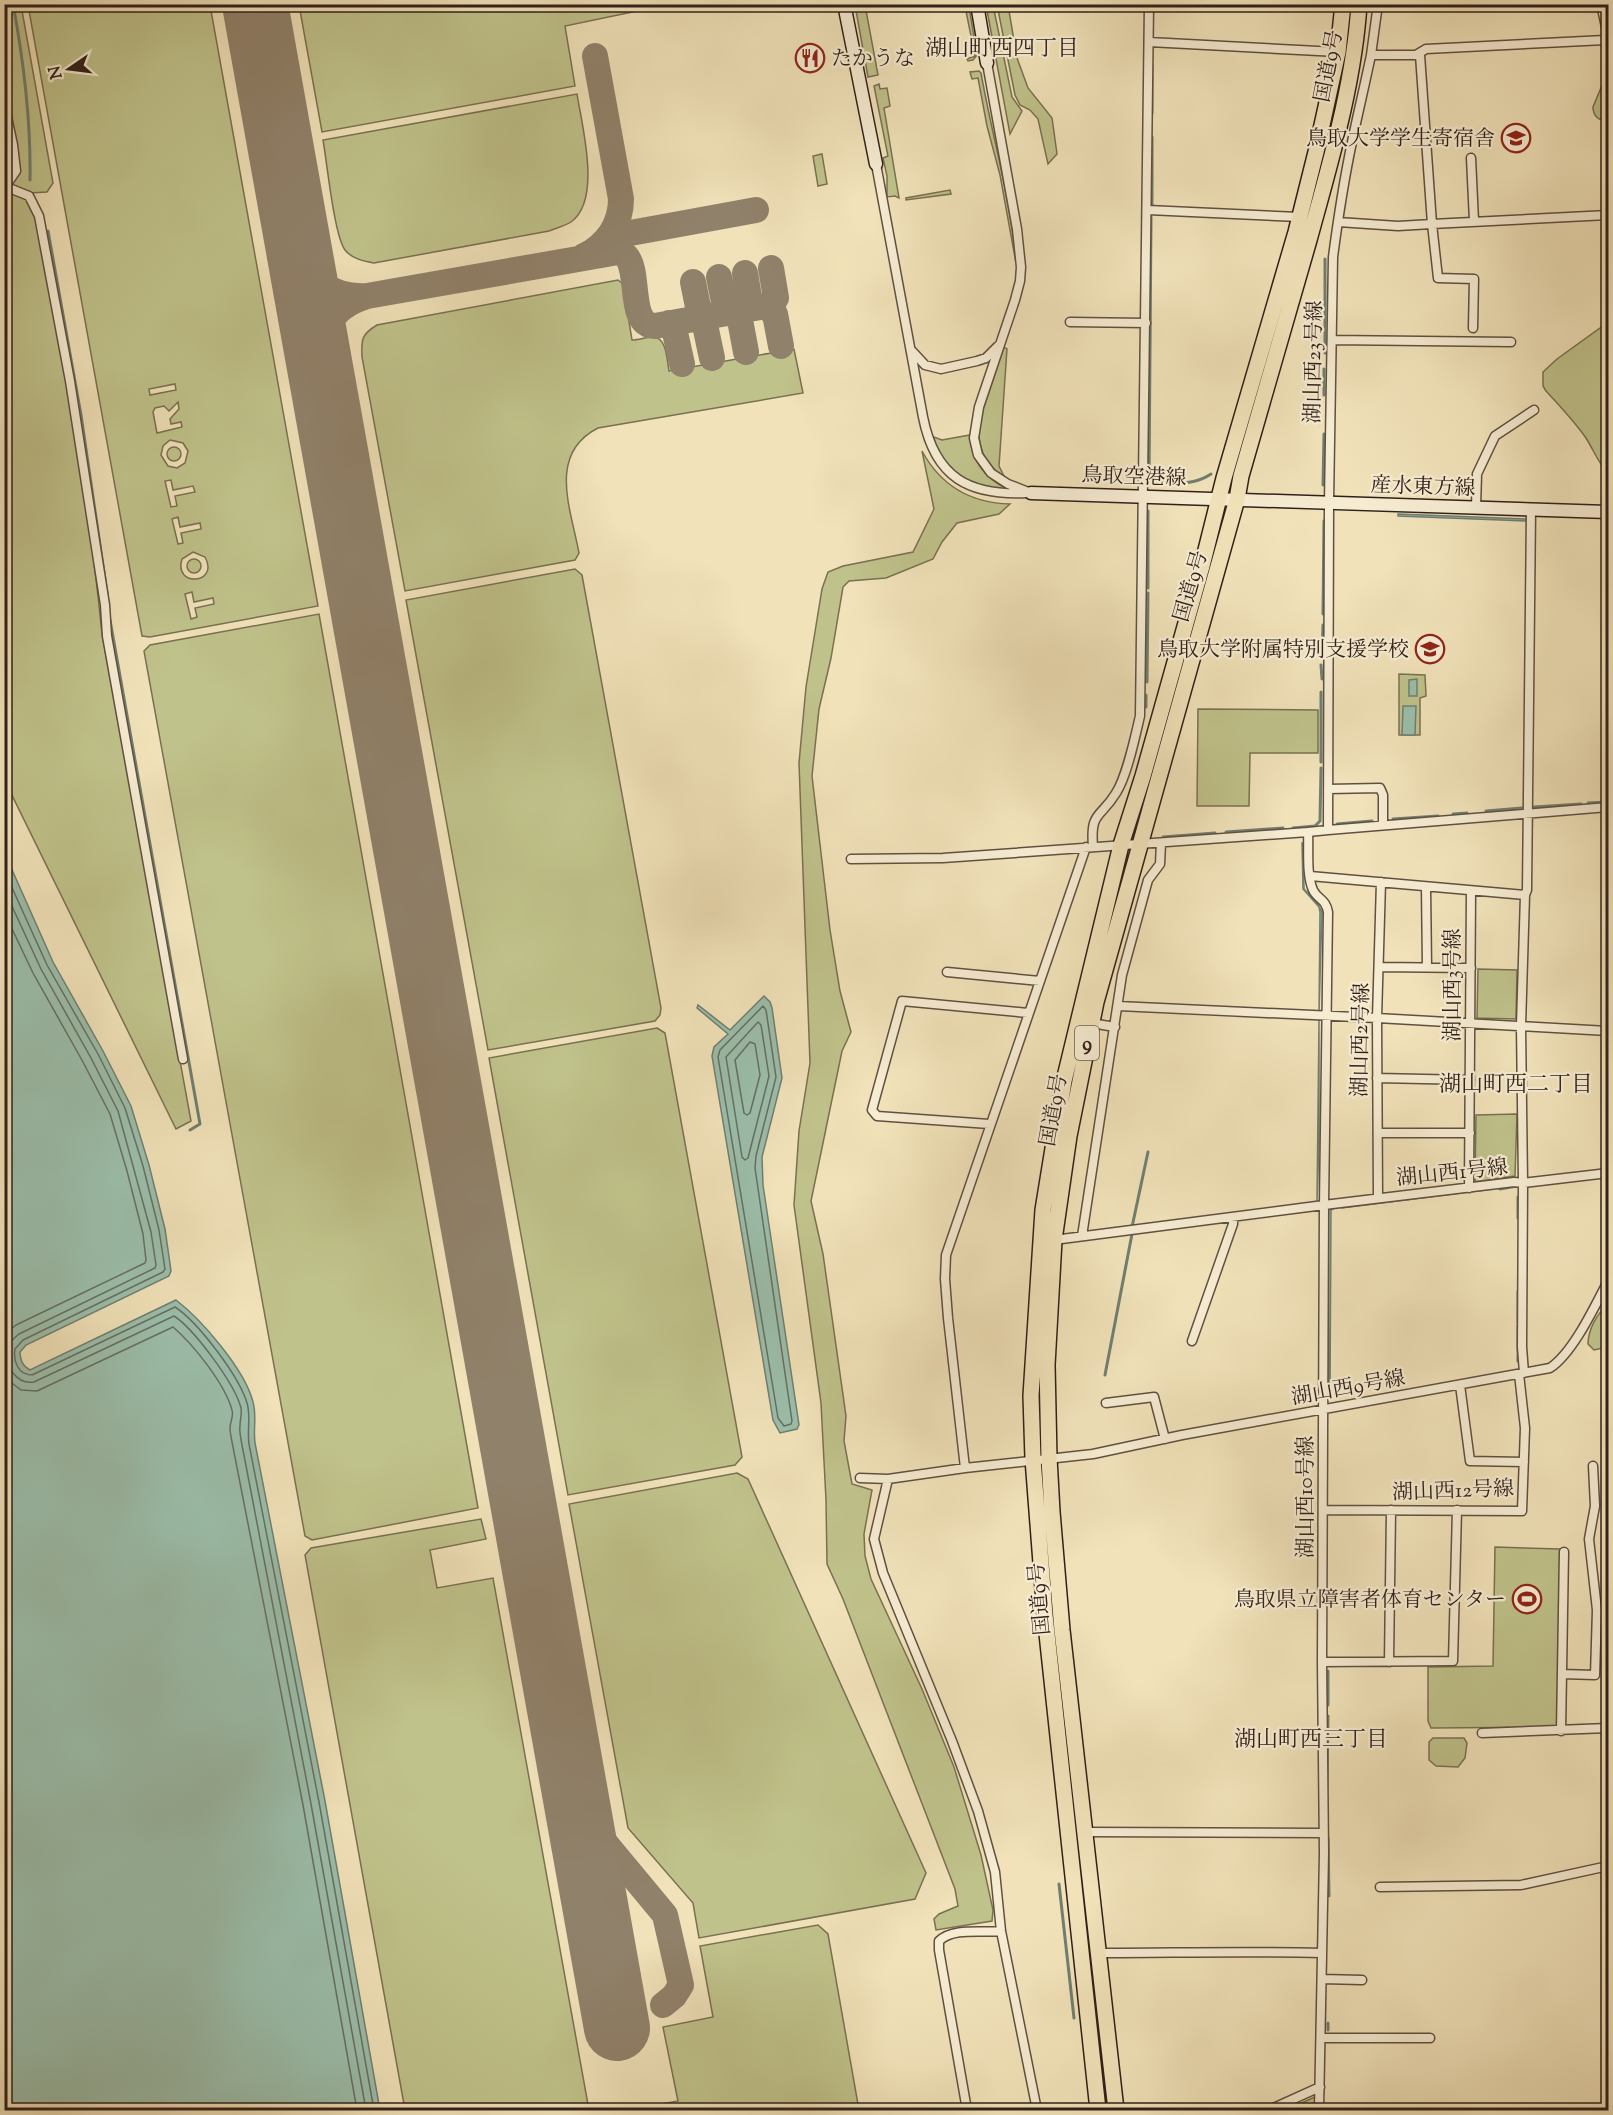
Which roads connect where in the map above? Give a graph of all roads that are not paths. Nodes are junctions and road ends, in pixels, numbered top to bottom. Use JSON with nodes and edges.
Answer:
{"nodes":[{"id":1,"x":844,"y":4,"type":"edge"},
{"id":2,"x":977,"y":4,"type":"edge"},
{"id":3,"x":1149,"y":4,"type":"edge"},
{"id":4,"x":1343,"y":4,"type":"edge"},
{"id":5,"x":1359,"y":4,"type":"edge"},
{"id":6,"x":1378,"y":4,"type":"edge"},
{"id":7,"x":1601,"y":4,"type":"edge"},
{"id":8,"x":1149,"y":42,"type":"junction"},
{"id":9,"x":1338,"y":52,"type":"junction"},
{"id":10,"x":1371,"y":55,"type":"junction"},
{"id":11,"x":1416,"y":56,"type":"junction"},
{"id":12,"x":987,"y":63,"type":"joint"},
{"id":13,"x":4,"y":103,"type":"edge"},
{"id":14,"x":1471,"y":158,"type":"dead end"},
{"id":15,"x":876,"y":164,"type":"joint"},
{"id":16,"x":5,"y":187,"type":"edge"},
{"id":17,"x":1148,"y":210,"type":"junction"},
{"id":18,"x":1608,"y":215,"type":"edge"},
{"id":19,"x":1299,"y":217,"type":"junction"},
{"id":20,"x":1474,"y":221,"type":"junction"},
{"id":21,"x":1338,"y":222,"type":"junction"},
{"id":22,"x":1432,"y":224,"type":"junction"},
{"id":23,"x":1070,"y":322,"type":"dead end"},
{"id":24,"x":1146,"y":322,"type":"junction"},
{"id":25,"x":1473,"y":328,"type":"dead end"},
{"id":26,"x":1332,"y":340,"type":"junction"},
{"id":27,"x":1510,"y":342,"type":"dead end"},
{"id":28,"x":1000,"y":344,"type":"junction"},
{"id":29,"x":909,"y":345,"type":"junction"},
{"id":30,"x":940,"y":369,"type":"junction"},
{"id":31,"x":915,"y":374,"type":"junction"},
{"id":32,"x":1534,"y":410,"type":"dead end"},
{"id":33,"x":1031,"y":493,"type":"junction"},
{"id":34,"x":1144,"y":495,"type":"junction"},
{"id":35,"x":1221,"y":498,"type":"junction"},
{"id":36,"x":1237,"y":499,"type":"junction"},
{"id":37,"x":1329,"y":502,"type":"junction"},
{"id":38,"x":1476,"y":507,"type":"junction"},
{"id":39,"x":1531,"y":510,"type":"junction"},
{"id":40,"x":1608,"y":512,"type":"edge"},
{"id":41,"x":1328,"y":789,"type":"junction"},
{"id":42,"x":1608,"y":807,"type":"edge"},
{"id":43,"x":1528,"y":812,"type":"junction"},
{"id":44,"x":1383,"y":825,"type":"junction"},
{"id":45,"x":1328,"y":830,"type":"junction"},
{"id":46,"x":1308,"y":832,"type":"junction"},
{"id":47,"x":1161,"y":843,"type":"junction"},
{"id":48,"x":1121,"y":845,"type":"junction"},
{"id":49,"x":1140,"y":845,"type":"junction"},
{"id":50,"x":1089,"y":847,"type":"junction"},
{"id":51,"x":851,"y":859,"type":"dead end"},
{"id":52,"x":1310,"y":876,"type":"junction"},
{"id":53,"x":1381,"y":882,"type":"junction"},
{"id":54,"x":1426,"y":887,"type":"junction"},
{"id":55,"x":1471,"y":891,"type":"junction"},
{"id":56,"x":1525,"y":895,"type":"junction"},
{"id":57,"x":1379,"y":967,"type":"junction"},
{"id":58,"x":1427,"y":968,"type":"junction"},
{"id":59,"x":1471,"y":968,"type":"junction"},
{"id":60,"x":947,"y":972,"type":"dead end"},
{"id":61,"x":1040,"y":981,"type":"junction"},
{"id":62,"x":1118,"y":1006,"type":"junction"},
{"id":63,"x":1028,"y":1013,"type":"junction"},
{"id":64,"x":1327,"y":1016,"type":"junction"},
{"id":65,"x":1377,"y":1018,"type":"junction"},
{"id":66,"x":1091,"y":1023,"type":"junction"},
{"id":67,"x":1470,"y":1024,"type":"junction"},
{"id":68,"x":1521,"y":1026,"type":"junction"},
{"id":69,"x":1115,"y":1027,"type":"junction"},
{"id":70,"x":1608,"y":1031,"type":"edge"},
{"id":71,"x":183,"y":1059,"type":"dead end"},
{"id":72,"x":1377,"y":1078,"type":"junction"},
{"id":73,"x":1470,"y":1080,"type":"junction"},
{"id":74,"x":989,"y":1124,"type":"junction"},
{"id":75,"x":1378,"y":1133,"type":"junction"},
{"id":76,"x":1470,"y":1133,"type":"junction"},
{"id":77,"x":1608,"y":1173,"type":"edge"},
{"id":78,"x":1522,"y":1183,"type":"junction"},
{"id":79,"x":1469,"y":1188,"type":"junction"},
{"id":80,"x":1378,"y":1198,"type":"junction"},
{"id":81,"x":1324,"y":1204,"type":"junction"},
{"id":82,"x":1233,"y":1217,"type":"junction"},
{"id":83,"x":1082,"y":1236,"type":"junction"},
{"id":84,"x":1054,"y":1240,"type":"junction"},
{"id":85,"x":1608,"y":1281,"type":"edge"},
{"id":86,"x":1192,"y":1341,"type":"dead end"},
{"id":87,"x":1522,"y":1373,"type":"junction"},
{"id":88,"x":1460,"y":1385,"type":"junction"},
{"id":89,"x":1106,"y":1403,"type":"dead end"},
{"id":90,"x":1323,"y":1410,"type":"junction"},
{"id":91,"x":1165,"y":1439,"type":"junction"},
{"id":92,"x":1049,"y":1458,"type":"junction"},
{"id":93,"x":1033,"y":1460,"type":"junction"},
{"id":94,"x":1524,"y":1462,"type":"junction"},
{"id":95,"x":1593,"y":1466,"type":"dead end"},
{"id":96,"x":964,"y":1468,"type":"junction"},
{"id":97,"x":860,"y":1478,"type":"dead end"},
{"id":98,"x":888,"y":1479,"type":"junction"},
{"id":99,"x":1323,"y":1510,"type":"junction"},
{"id":100,"x":1391,"y":1510,"type":"junction"},
{"id":101,"x":1457,"y":1510,"type":"junction"},
{"id":102,"x":1564,"y":1552,"type":"dead end"},
{"id":103,"x":1322,"y":1662,"type":"junction"},
{"id":104,"x":1389,"y":1662,"type":"junction"},
{"id":105,"x":1562,"y":1674,"type":"junction"},
{"id":106,"x":1608,"y":1728,"type":"edge"},
{"id":107,"x":1561,"y":1731,"type":"junction"},
{"id":108,"x":1482,"y":1733,"type":"dead end"},
{"id":109,"x":1085,"y":1832,"type":"junction"},
{"id":110,"x":1323,"y":1833,"type":"junction"},
{"id":111,"x":1608,"y":1866,"type":"edge"},
{"id":112,"x":1380,"y":1887,"type":"dead end"},
{"id":113,"x":1001,"y":1930,"type":"junction"},
{"id":114,"x":1098,"y":1953,"type":"junction"},
{"id":115,"x":1322,"y":1953,"type":"junction"},
{"id":116,"x":1322,"y":1979,"type":"junction"},
{"id":117,"x":1362,"y":1980,"type":"dead end"},
{"id":118,"x":1321,"y":2038,"type":"junction"},
{"id":119,"x":1430,"y":2038,"type":"dead end"},
{"id":120,"x":1320,"y":2087,"type":"junction"},
{"id":121,"x":967,"y":2110,"type":"edge"},
{"id":122,"x":1037,"y":2110,"type":"edge"},
{"id":123,"x":1098,"y":2110,"type":"edge"},
{"id":124,"x":1116,"y":2110,"type":"edge"},
{"id":125,"x":1269,"y":2110,"type":"edge"},
{"id":126,"x":1319,"y":2110,"type":"edge"}],
"edges":[{"from":1,"to":15,"type":"street"},
{"from":2,"to":12,"type":"street"},
{"from":3,"to":8,"type":"street"},
{"from":4,"to":9,"type":"highway","name":"国道9号","number":"9"},
{"from":5,"to":36,"type":"highway","name":"国道9号","number":"9"},
{"from":6,"to":10,"type":"street","name":"湖山西23号線"},
{"from":7,"to":11,"type":"street"},
{"from":8,"to":9,"type":"street"},
{"from":8,"to":17,"type":"street"},
{"from":9,"to":19,"type":"highway","name":"国道9号","number":"9"},
{"from":10,"to":11,"type":"street"},
{"from":10,"to":21,"type":"street","name":"湖山西23号線"},
{"from":11,"to":22,"type":"street"},
{"from":12,"to":28,"type":"street"},
{"from":13,"to":16,"type":"street"},
{"from":14,"to":20,"type":"street"},
{"from":15,"to":29,"type":"street"},
{"from":16,"to":71,"type":"street"},
{"from":17,"to":19,"type":"street"},
{"from":17,"to":24,"type":"street"},
{"from":18,"to":20,"type":"street"},
{"from":19,"to":35,"type":"highway","name":"国道9号","number":"9"},
{"from":20,"to":22,"type":"street"},
{"from":21,"to":22,"type":"street"},
{"from":21,"to":26,"type":"street","name":"湖山西23号線"},
{"from":22,"to":25,"type":"street"},
{"from":23,"to":24,"type":"street"},
{"from":24,"to":34,"type":"street"},
{"from":26,"to":27,"type":"street"},
{"from":26,"to":37,"type":"street","name":"湖山西23号線"},
{"from":28,"to":30,"type":"street"},
{"from":28,"to":33,"type":"street"},
{"from":29,"to":30,"type":"street"},
{"from":29,"to":31,"type":"street"},
{"from":30,"to":31,"type":"street"},
{"from":31,"to":33,"type":"street"},
{"from":32,"to":38,"type":"street"},
{"from":33,"to":34,"type":"street","name":"鳥取空港線"},
{"from":34,"to":35,"type":"street","name":"鳥取空港線"},
{"from":34,"to":50,"type":"street"},
{"from":35,"to":36,"type":"street","name":"鳥取空港線"},
{"from":35,"to":48,"type":"highway","name":"国道9号","number":"9"},
{"from":36,"to":37,"type":"street","name":"産水東方線"},
{"from":36,"to":49,"type":"highway","name":"国道9号","number":"9"},
{"from":37,"to":38,"type":"street","name":"産水東方線"},
{"from":37,"to":41,"type":"street"},
{"from":38,"to":39,"type":"street","name":"産水東方線"},
{"from":39,"to":40,"type":"street","name":"産水東方線"},
{"from":39,"to":43,"type":"street","name":"湖山西1号線"},
{"from":41,"to":44,"type":"street"},
{"from":41,"to":45,"type":"street"},
{"from":42,"to":43,"type":"street"},
{"from":43,"to":44,"type":"street"},
{"from":43,"to":56,"type":"street","name":"湖山西1号線"},
{"from":44,"to":45,"type":"street"},
{"from":45,"to":46,"type":"street"},
{"from":46,"to":47,"type":"street"},
{"from":46,"to":52,"type":"street"},
{"from":47,"to":49,"type":"street"},
{"from":47,"to":62,"type":"street"},
{"from":48,"to":49,"type":"street"},
{"from":48,"to":50,"type":"street"},
{"from":48,"to":93,"type":"highway","name":"国道9号","number":"9"},
{"from":49,"to":66,"type":"highway","name":"国道9号","number":"9"},
{"from":50,"to":51,"type":"street"},
{"from":50,"to":61,"type":"street"},
{"from":52,"to":53,"type":"street"},
{"from":52,"to":64,"type":"street"},
{"from":53,"to":54,"type":"street"},
{"from":53,"to":57,"type":"street","name":"湖山西2号線"},
{"from":54,"to":55,"type":"street"},
{"from":54,"to":58,"type":"street"},
{"from":55,"to":56,"type":"street"},
{"from":55,"to":59,"type":"street","name":"湖山西3号線"},
{"from":56,"to":68,"type":"street","name":"湖山西1号線"},
{"from":57,"to":58,"type":"street"},
{"from":57,"to":65,"type":"street","name":"湖山西2号線"},
{"from":58,"to":59,"type":"street"},
{"from":59,"to":67,"type":"street","name":"湖山西3号線"},
{"from":60,"to":61,"type":"street"},
{"from":61,"to":63,"type":"street"},
{"from":62,"to":64,"type":"street"},
{"from":62,"to":69,"type":"street"},
{"from":63,"to":74,"type":"street"},
{"from":63,"to":74,"type":"street"},
{"from":64,"to":65,"type":"street"},
{"from":64,"to":81,"type":"street"},
{"from":65,"to":67,"type":"street"},
{"from":65,"to":72,"type":"street","name":"湖山西2号線"},
{"from":66,"to":69,"type":"street"},
{"from":66,"to":84,"type":"highway","name":"国道9号","number":"9"},
{"from":67,"to":68,"type":"street"},
{"from":67,"to":73,"type":"street","name":"湖山西3号線"},
{"from":68,"to":70,"type":"street"},
{"from":68,"to":78,"type":"street","name":"湖山西1号線"},
{"from":69,"to":83,"type":"street"},
{"from":72,"to":73,"type":"street"},
{"from":72,"to":75,"type":"street","name":"湖山西2号線"},
{"from":73,"to":76,"type":"street","name":"湖山西3号線"},
{"from":74,"to":96,"type":"street"},
{"from":75,"to":76,"type":"street"},
{"from":75,"to":80,"type":"street","name":"湖山西2号線"},
{"from":76,"to":79,"type":"street","name":"湖山西3号線"},
{"from":77,"to":78,"type":"street"},
{"from":78,"to":79,"type":"street","name":"湖山西1号線"},
{"from":78,"to":87,"type":"street","name":"湖山西12号線"},
{"from":79,"to":80,"type":"street","name":"湖山西1号線"},
{"from":80,"to":81,"type":"street","name":"湖山西1号線"},
{"from":81,"to":82,"type":"street","name":"湖山西1号線"},
{"from":81,"to":90,"type":"street","name":"湖山西10号線"},
{"from":82,"to":83,"type":"street","name":"湖山西1号線"},
{"from":82,"to":86,"type":"street"},
{"from":83,"to":84,"type":"street","name":"湖山西1号線"},
{"from":84,"to":92,"type":"highway","name":"国道9号","number":"9"},
{"from":85,"to":87,"type":"street","name":"湖山西9号線"},
{"from":87,"to":88,"type":"street","name":"湖山西9号線"},
{"from":87,"to":94,"type":"street","name":"湖山西12号線"},
{"from":88,"to":90,"type":"street","name":"湖山西9号線"},
{"from":88,"to":94,"type":"street"},
{"from":89,"to":91,"type":"street"},
{"from":90,"to":91,"type":"street","name":"湖山西9号線"},
{"from":90,"to":99,"type":"street","name":"湖山西10号線"},
{"from":91,"to":92,"type":"street","name":"湖山西9号線"},
{"from":92,"to":93,"type":"street","name":"湖山西9号線"},
{"from":92,"to":109,"type":"highway","name":"国道9号","number":"9"},
{"from":93,"to":96,"type":"street","name":"湖山西9号線"},
{"from":93,"to":123,"type":"highway","name":"国道9号","number":"9"},
{"from":94,"to":101,"type":"street","name":"湖山西12号線"},
{"from":95,"to":105,"type":"street"},
{"from":96,"to":98,"type":"street","name":"湖山西9号線"},
{"from":97,"to":98,"type":"street","name":"湖山西9号線"},
{"from":98,"to":113,"type":"street"},
{"from":99,"to":100,"type":"street","name":"湖山西12号線"},
{"from":99,"to":103,"type":"street","name":"湖山西10号線"},
{"from":100,"to":101,"type":"street","name":"湖山西12号線"},
{"from":100,"to":104,"type":"street"},
{"from":101,"to":104,"type":"street"},
{"from":102,"to":105,"type":"street"},
{"from":103,"to":104,"type":"street"},
{"from":103,"to":110,"type":"street","name":"湖山西10号線"},
{"from":105,"to":107,"type":"street"},
{"from":106,"to":107,"type":"street"},
{"from":107,"to":108,"type":"street"},
{"from":109,"to":110,"type":"street"},
{"from":109,"to":114,"type":"highway","name":"国道9号","number":"9"},
{"from":110,"to":115,"type":"street","name":"湖山西10号線"},
{"from":111,"to":112,"type":"street"},
{"from":113,"to":121,"type":"street"},
{"from":113,"to":122,"type":"street"},
{"from":114,"to":115,"type":"street"},
{"from":114,"to":124,"type":"highway","name":"国道9号","number":"9"},
{"from":115,"to":116,"type":"street","name":"湖山西10号線"},
{"from":116,"to":117,"type":"street"},
{"from":116,"to":118,"type":"street","name":"湖山西10号線"},
{"from":118,"to":119,"type":"street"},
{"from":118,"to":120,"type":"street","name":"湖山西10号線"},
{"from":120,"to":125,"type":"street"},
{"from":120,"to":126,"type":"street","name":"湖山西10号線"}]}
